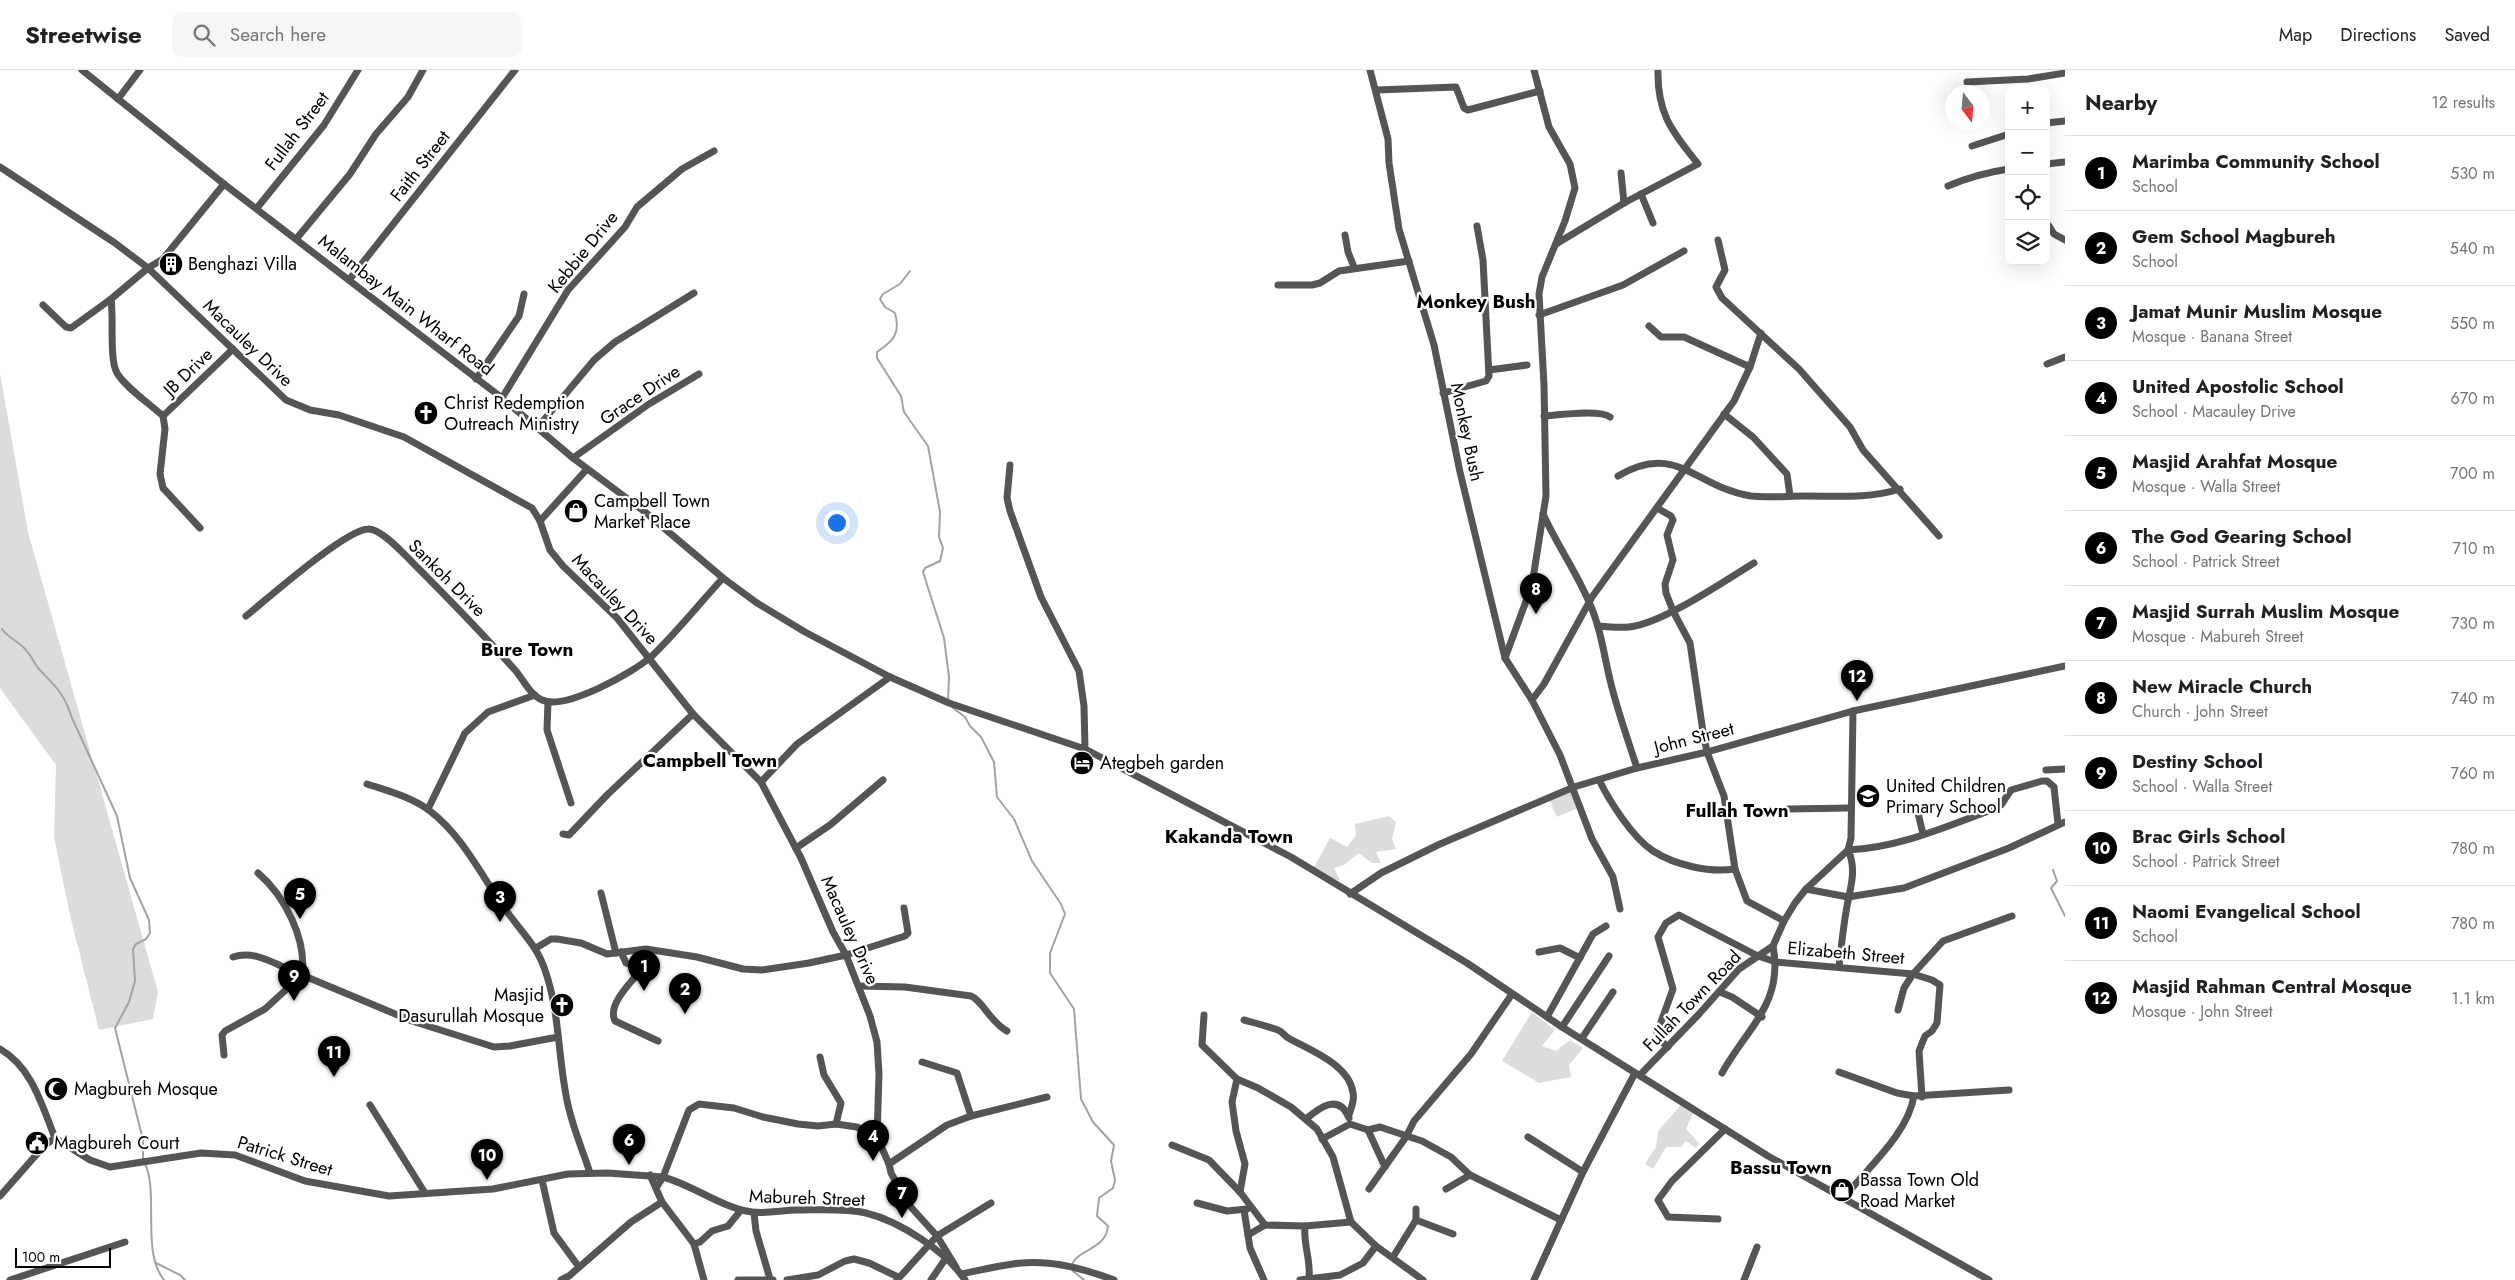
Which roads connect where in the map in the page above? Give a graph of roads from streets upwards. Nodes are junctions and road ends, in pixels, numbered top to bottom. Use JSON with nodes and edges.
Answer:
{"nodes":[{"id":1,"x":82,"y":70,"type":"edge"},
{"id":2,"x":140,"y":70,"type":"edge"},
{"id":3,"x":358,"y":70,"type":"edge"},
{"id":4,"x":424,"y":70,"type":"edge"},
{"id":5,"x":515,"y":70,"type":"edge"},
{"id":6,"x":1370,"y":70,"type":"edge"},
{"id":7,"x":1534,"y":70,"type":"edge"},
{"id":8,"x":1658,"y":70,"type":"edge"},
{"id":9,"x":2065,"y":73,"type":"edge"},
{"id":10,"x":1967,"y":82,"type":"dead end"},
{"id":11,"x":1377,"y":90,"type":"junction"},
{"id":12,"x":1540,"y":92,"type":"junction"},
{"id":13,"x":118,"y":98,"type":"junction"},
{"id":14,"x":2065,"y":121,"type":"edge"},
{"id":15,"x":2050,"y":123,"type":"edge"},
{"id":16,"x":2005,"y":135,"type":"edge"},
{"id":17,"x":1972,"y":146,"type":"dead end"},
{"id":18,"x":714,"y":151,"type":"dead end"},
{"id":19,"x":2065,"y":162,"type":"edge"},
{"id":20,"x":2050,"y":164,"type":"edge"},
{"id":21,"x":0,"y":167,"type":"edge"},
{"id":22,"x":2005,"y":170,"type":"edge"},
{"id":23,"x":1621,"y":174,"type":"dead end"},
{"id":24,"x":224,"y":184,"type":"junction"},
{"id":25,"x":1948,"y":186,"type":"dead end"},
{"id":26,"x":1641,"y":194,"type":"junction"},
{"id":27,"x":1624,"y":203,"type":"junction"},
{"id":28,"x":257,"y":208,"type":"junction"},
{"id":29,"x":1653,"y":223,"type":"dead end"},
{"id":30,"x":1477,"y":226,"type":"dead end"},
{"id":31,"x":2050,"y":228,"type":"edge"},
{"id":32,"x":1346,"y":236,"type":"dead end"},
{"id":33,"x":297,"y":238,"type":"junction"},
{"id":34,"x":1718,"y":240,"type":"dead end"},
{"id":35,"x":2065,"y":240,"type":"edge"},
{"id":36,"x":1556,"y":244,"type":"junction"},
{"id":37,"x":1684,"y":251,"type":"dead end"},
{"id":38,"x":1409,"y":261,"type":"junction"},
{"id":39,"x":1354,"y":267,"type":"junction"},
{"id":40,"x":148,"y":268,"type":"junction"},
{"id":41,"x":349,"y":280,"type":"junction"},
{"id":42,"x":1278,"y":285,"type":"dead end"},
{"id":43,"x":694,"y":293,"type":"dead end"},
{"id":44,"x":524,"y":294,"type":"dead end"},
{"id":45,"x":111,"y":299,"type":"junction"},
{"id":46,"x":44,"y":305,"type":"dead end"},
{"id":47,"x":1539,"y":315,"type":"junction"},
{"id":48,"x":1649,"y":326,"type":"dead end"},
{"id":49,"x":1761,"y":333,"type":"junction"},
{"id":50,"x":232,"y":349,"type":"junction"},
{"id":51,"x":2065,"y":357,"type":"edge"},
{"id":52,"x":2046,"y":364,"type":"dead end"},
{"id":53,"x":1527,"y":365,"type":"dead end"},
{"id":54,"x":1750,"y":368,"type":"junction"},
{"id":55,"x":1489,"y":370,"type":"junction"},
{"id":56,"x":699,"y":374,"type":"dead end"},
{"id":57,"x":476,"y":379,"type":"junction"},
{"id":58,"x":1443,"y":393,"type":"junction"},
{"id":59,"x":502,"y":398,"type":"junction"},
{"id":60,"x":1724,"y":414,"type":"junction"},
{"id":61,"x":163,"y":416,"type":"junction"},
{"id":62,"x":1544,"y":416,"type":"junction"},
{"id":63,"x":1610,"y":417,"type":"dead end"},
{"id":64,"x":538,"y":428,"type":"junction"},
{"id":65,"x":573,"y":458,"type":"junction"},
{"id":66,"x":1010,"y":465,"type":"dead end"},
{"id":67,"x":587,"y":469,"type":"junction"},
{"id":68,"x":1685,"y":470,"type":"junction"},
{"id":69,"x":1618,"y":476,"type":"dead end"},
{"id":70,"x":1900,"y":490,"type":"junction"},
{"id":71,"x":1790,"y":496,"type":"junction"},
{"id":72,"x":1657,"y":508,"type":"junction"},
{"id":73,"x":1543,"y":514,"type":"junction"},
{"id":74,"x":540,"y":521,"type":"junction"},
{"id":75,"x":200,"y":528,"type":"dead end"},
{"id":76,"x":1939,"y":536,"type":"dead end"},
{"id":77,"x":1754,"y":563,"type":"dead end"},
{"id":78,"x":723,"y":578,"type":"junction"},
{"id":79,"x":1589,"y":602,"type":"junction"},
{"id":80,"x":1673,"y":611,"type":"junction"},
{"id":81,"x":246,"y":616,"type":"dead end"},
{"id":82,"x":1598,"y":626,"type":"junction"},
{"id":83,"x":650,"y":658,"type":"junction"},
{"id":84,"x":1505,"y":658,"type":"junction"},
{"id":85,"x":2065,"y":666,"type":"edge"},
{"id":86,"x":890,"y":677,"type":"junction"},
{"id":87,"x":535,"y":696,"type":"junction"},
{"id":88,"x":1532,"y":700,"type":"junction"},
{"id":89,"x":548,"y":702,"type":"junction"},
{"id":90,"x":1853,"y":711,"type":"junction"},
{"id":91,"x":693,"y":714,"type":"junction"},
{"id":92,"x":1085,"y":749,"type":"junction"},
{"id":93,"x":1708,"y":752,"type":"junction"},
{"id":94,"x":1637,"y":768,"type":"junction"},
{"id":95,"x":2065,"y":769,"type":"edge"},
{"id":96,"x":2046,"y":770,"type":"dead end"},
{"id":97,"x":883,"y":780,"type":"dead end"},
{"id":98,"x":1599,"y":780,"type":"junction"},
{"id":99,"x":762,"y":782,"type":"junction"},
{"id":100,"x":367,"y":784,"type":"dead end"},
{"id":101,"x":1574,"y":787,"type":"junction"},
{"id":102,"x":571,"y":803,"type":"dead end"},
{"id":103,"x":1850,"y":808,"type":"junction"},
{"id":104,"x":428,"y":809,"type":"junction"},
{"id":105,"x":1788,"y":809,"type":"dead end"},
{"id":106,"x":1918,"y":813,"type":"dead end"},
{"id":107,"x":2062,"y":822,"type":"edge"},
{"id":108,"x":564,"y":834,"type":"dead end"},
{"id":109,"x":1923,"y":834,"type":"junction"},
{"id":110,"x":796,"y":848,"type":"junction"},
{"id":111,"x":1848,"y":850,"type":"junction"},
{"id":112,"x":1735,"y":869,"type":"junction"},
{"id":113,"x":258,"y":873,"type":"dead end"},
{"id":114,"x":1806,"y":890,"type":"junction"},
{"id":115,"x":601,"y":893,"type":"dead end"},
{"id":116,"x":1350,"y":894,"type":"junction"},
{"id":117,"x":1848,"y":897,"type":"junction"},
{"id":118,"x":904,"y":908,"type":"dead end"},
{"id":119,"x":1620,"y":910,"type":"dead end"},
{"id":120,"x":2012,"y":916,"type":"dead end"},
{"id":121,"x":1784,"y":921,"type":"junction"},
{"id":122,"x":1606,"y":926,"type":"dead end"},
{"id":123,"x":1773,"y":946,"type":"junction"},
{"id":124,"x":536,"y":948,"type":"junction"},
{"id":125,"x":1539,"y":952,"type":"dead end"},
{"id":126,"x":618,"y":953,"type":"junction"},
{"id":127,"x":846,"y":955,"type":"junction"},
{"id":128,"x":1609,"y":956,"type":"dead end"},
{"id":129,"x":1758,"y":956,"type":"junction"},
{"id":130,"x":233,"y":957,"type":"dead end"},
{"id":131,"x":1580,"y":958,"type":"junction"},
{"id":132,"x":1776,"y":962,"type":"junction"},
{"id":133,"x":1839,"y":966,"type":"junction"},
{"id":134,"x":1912,"y":974,"type":"junction"},
{"id":135,"x":302,"y":975,"type":"junction"},
{"id":136,"x":859,"y":986,"type":"junction"},
{"id":137,"x":1613,"y":992,"type":"dead end"},
{"id":138,"x":1720,"y":992,"type":"junction"},
{"id":139,"x":1512,"y":994,"type":"junction"},
{"id":140,"x":1898,"y":1010,"type":"dead end"},
{"id":141,"x":1204,"y":1015,"type":"dead end"},
{"id":142,"x":1547,"y":1016,"type":"junction"},
{"id":143,"x":1762,"y":1017,"type":"junction"},
{"id":144,"x":1244,"y":1020,"type":"dead end"},
{"id":145,"x":1562,"y":1027,"type":"junction"},
{"id":146,"x":1007,"y":1030,"type":"dead end"},
{"id":147,"x":558,"y":1037,"type":"junction"},
{"id":148,"x":1582,"y":1038,"type":"junction"},
{"id":149,"x":658,"y":1041,"type":"dead end"},
{"id":150,"x":1668,"y":1047,"type":"junction"},
{"id":151,"x":0,"y":1049,"type":"edge"},
{"id":152,"x":224,"y":1055,"type":"dead end"},
{"id":153,"x":820,"y":1057,"type":"dead end"},
{"id":154,"x":922,"y":1062,"type":"dead end"},
{"id":155,"x":1839,"y":1072,"type":"dead end"},
{"id":156,"x":1722,"y":1073,"type":"dead end"},
{"id":157,"x":1637,"y":1074,"type":"junction"},
{"id":158,"x":1237,"y":1079,"type":"junction"},
{"id":159,"x":2009,"y":1090,"type":"dead end"},
{"id":160,"x":1914,"y":1096,"type":"junction"},
{"id":161,"x":1048,"y":1097,"type":"dead end"},
{"id":162,"x":1922,"y":1097,"type":"junction"},
{"id":163,"x":370,"y":1105,"type":"dead end"},
{"id":164,"x":1348,"y":1115,"type":"junction"},
{"id":165,"x":971,"y":1116,"type":"junction"},
{"id":166,"x":1306,"y":1119,"type":"junction"},
{"id":167,"x":836,"y":1124,"type":"junction"},
{"id":168,"x":1350,"y":1124,"type":"junction"},
{"id":169,"x":1725,"y":1129,"type":"junction"},
{"id":170,"x":1368,"y":1130,"type":"junction"},
{"id":171,"x":1406,"y":1137,"type":"junction"},
{"id":172,"x":55,"y":1138,"type":"junction"},
{"id":173,"x":876,"y":1138,"type":"junction"},
{"id":174,"x":1528,"y":1138,"type":"dead end"},
{"id":175,"x":1322,"y":1139,"type":"junction"},
{"id":176,"x":1172,"y":1145,"type":"dead end"},
{"id":177,"x":889,"y":1164,"type":"junction"},
{"id":178,"x":1385,"y":1167,"type":"junction"},
{"id":179,"x":1583,"y":1172,"type":"junction"},
{"id":180,"x":590,"y":1173,"type":"junction"},
{"id":181,"x":650,"y":1175,"type":"junction"},
{"id":182,"x":1470,"y":1175,"type":"junction"},
{"id":183,"x":663,"y":1177,"type":"junction"},
{"id":184,"x":542,"y":1180,"type":"junction"},
{"id":185,"x":1853,"y":1187,"type":"dead end"},
{"id":186,"x":656,"y":1188,"type":"junction"},
{"id":187,"x":1369,"y":1189,"type":"dead end"},
{"id":188,"x":1446,"y":1189,"type":"dead end"},
{"id":189,"x":1240,"y":1192,"type":"junction"},
{"id":190,"x":426,"y":1193,"type":"junction"},
{"id":191,"x":0,"y":1196,"type":"edge"},
{"id":192,"x":662,"y":1202,"type":"junction"},
{"id":193,"x":991,"y":1203,"type":"dead end"},
{"id":194,"x":1197,"y":1203,"type":"dead end"},
{"id":195,"x":1247,"y":1209,"type":"junction"},
{"id":196,"x":1416,"y":1209,"type":"dead end"},
{"id":197,"x":741,"y":1210,"type":"junction"},
{"id":198,"x":754,"y":1213,"type":"junction"},
{"id":199,"x":1718,"y":1219,"type":"dead end"},
{"id":200,"x":1416,"y":1220,"type":"junction"},
{"id":201,"x":1561,"y":1220,"type":"junction"},
{"id":202,"x":1351,"y":1222,"type":"junction"},
{"id":203,"x":1265,"y":1225,"type":"junction"},
{"id":204,"x":1305,"y":1226,"type":"junction"},
{"id":205,"x":1453,"y":1234,"type":"dead end"},
{"id":206,"x":1248,"y":1235,"type":"junction"},
{"id":207,"x":937,"y":1236,"type":"junction"},
{"id":208,"x":124,"y":1242,"type":"dead end"},
{"id":209,"x":694,"y":1244,"type":"junction"},
{"id":210,"x":929,"y":1245,"type":"junction"},
{"id":211,"x":1376,"y":1246,"type":"junction"},
{"id":212,"x":1757,"y":1247,"type":"dead end"},
{"id":213,"x":1393,"y":1257,"type":"junction"},
{"id":214,"x":946,"y":1258,"type":"junction"},
{"id":215,"x":956,"y":1266,"type":"junction"},
{"id":216,"x":579,"y":1267,"type":"junction"},
{"id":217,"x":963,"y":1277,"type":"edge"},
{"id":218,"x":898,"y":1278,"type":"edge"},
{"id":219,"x":1309,"y":1278,"type":"junction"},
{"id":220,"x":1324,"y":1279,"type":"edge"},
{"id":221,"x":10,"y":1280,"type":"edge"},
{"id":222,"x":561,"y":1280,"type":"edge"},
{"id":223,"x":704,"y":1280,"type":"edge"},
{"id":224,"x":738,"y":1280,"type":"edge"},
{"id":225,"x":772,"y":1280,"type":"edge"},
{"id":226,"x":787,"y":1280,"type":"edge"},
{"id":227,"x":931,"y":1280,"type":"edge"},
{"id":228,"x":1114,"y":1280,"type":"edge"},
{"id":229,"x":1264,"y":1280,"type":"edge"},
{"id":230,"x":1300,"y":1280,"type":"edge"},
{"id":231,"x":1423,"y":1280,"type":"edge"},
{"id":232,"x":1534,"y":1280,"type":"edge"},
{"id":233,"x":1744,"y":1280,"type":"edge"},
{"id":234,"x":1989,"y":1280,"type":"edge"}],
"edges":[{"from":1,"to":13,"type":"street","name":"Malambay Main Wharf Road"},
{"from":2,"to":13,"type":"street"},
{"from":3,"to":28,"type":"street","name":"Fullah Street"},
{"from":4,"to":33,"type":"street"},
{"from":5,"to":41,"type":"street","name":"Faith Street"},
{"from":6,"to":11,"type":"street","name":"Monkey Bush"},
{"from":7,"to":12,"type":"street"},
{"from":8,"to":26,"type":"street"},
{"from":9,"to":10,"type":"street"},
{"from":11,"to":12,"type":"street"},
{"from":11,"to":38,"type":"street","name":"Monkey Bush"},
{"from":12,"to":36,"type":"street"},
{"from":13,"to":24,"type":"street","name":"Malambay Main Wharf Road"},
{"from":14,"to":15,"type":"street"},
{"from":16,"to":17,"type":"street"},
{"from":18,"to":59,"type":"street","name":"Kebbie Drive"},
{"from":19,"to":20,"type":"street"},
{"from":21,"to":40,"type":"street","name":"Macauley Drive"},
{"from":22,"to":25,"type":"street"},
{"from":23,"to":27,"type":"street"},
{"from":24,"to":28,"type":"street","name":"Malambay Main Wharf Road"},
{"from":24,"to":40,"type":"street"},
{"from":26,"to":27,"type":"street"},
{"from":26,"to":29,"type":"street"},
{"from":27,"to":36,"type":"street"},
{"from":28,"to":33,"type":"street","name":"Malambay Main Wharf Road"},
{"from":30,"to":55,"type":"street"},
{"from":31,"to":35,"type":"street"},
{"from":32,"to":39,"type":"street"},
{"from":33,"to":41,"type":"street","name":"Malambay Main Wharf Road"},
{"from":34,"to":49,"type":"street"},
{"from":36,"to":47,"type":"street"},
{"from":37,"to":47,"type":"street"},
{"from":38,"to":39,"type":"street"},
{"from":38,"to":58,"type":"street","name":"Monkey Bush"},
{"from":39,"to":42,"type":"street"},
{"from":40,"to":45,"type":"street"},
{"from":40,"to":50,"type":"street","name":"Macauley Drive"},
{"from":41,"to":57,"type":"street","name":"Malambay Main Wharf Road"},
{"from":43,"to":64,"type":"street"},
{"from":44,"to":57,"type":"street"},
{"from":45,"to":46,"type":"street"},
{"from":45,"to":61,"type":"street"},
{"from":47,"to":62,"type":"street"},
{"from":48,"to":54,"type":"street"},
{"from":49,"to":54,"type":"street"},
{"from":49,"to":70,"type":"street"},
{"from":50,"to":61,"type":"street","name":"JB Drive"},
{"from":50,"to":74,"type":"street","name":"Macauley Drive"},
{"from":51,"to":52,"type":"street"},
{"from":53,"to":55,"type":"street"},
{"from":54,"to":60,"type":"street"},
{"from":55,"to":58,"type":"street"},
{"from":56,"to":65,"type":"street","name":"Grace Drive"},
{"from":57,"to":59,"type":"street","name":"Malambay Main Wharf Road"},
{"from":58,"to":84,"type":"street","name":"Monkey Bush"},
{"from":59,"to":64,"type":"street","name":"Malambay Main Wharf Road"},
{"from":60,"to":68,"type":"street"},
{"from":60,"to":71,"type":"street"},
{"from":61,"to":75,"type":"street"},
{"from":62,"to":63,"type":"street"},
{"from":62,"to":73,"type":"street"},
{"from":64,"to":65,"type":"street","name":"Malambay Main Wharf Road"},
{"from":65,"to":67,"type":"street","name":"Malambay Main Wharf Road"},
{"from":66,"to":92,"type":"street"},
{"from":67,"to":74,"type":"street"},
{"from":67,"to":78,"type":"street","name":"Malambay Main Wharf Road"},
{"from":68,"to":69,"type":"street"},
{"from":68,"to":71,"type":"street"},
{"from":68,"to":72,"type":"street"},
{"from":70,"to":71,"type":"street"},
{"from":70,"to":76,"type":"street"},
{"from":72,"to":79,"type":"street"},
{"from":72,"to":80,"type":"street"},
{"from":73,"to":79,"type":"street"},
{"from":73,"to":84,"type":"street"},
{"from":74,"to":83,"type":"street","name":"Macauley Drive"},
{"from":77,"to":80,"type":"street"},
{"from":78,"to":83,"type":"street"},
{"from":78,"to":86,"type":"street","name":"Malambay Main Wharf Road"},
{"from":79,"to":82,"type":"street"},
{"from":79,"to":88,"type":"street"},
{"from":80,"to":82,"type":"street"},
{"from":80,"to":93,"type":"street"},
{"from":81,"to":87,"type":"street","name":"Sankoh Drive"},
{"from":82,"to":94,"type":"street"},
{"from":83,"to":89,"type":"street"},
{"from":83,"to":91,"type":"street","name":"Macauley Drive"},
{"from":84,"to":88,"type":"street","name":"Monkey Bush"},
{"from":85,"to":90,"type":"street","name":"John Street"},
{"from":86,"to":92,"type":"street","name":"Malambay Main Wharf Road"},
{"from":86,"to":99,"type":"street"},
{"from":87,"to":89,"type":"street","name":"Sankoh Drive"},
{"from":87,"to":104,"type":"street"},
{"from":88,"to":101,"type":"street","name":"Monkey Bush"},
{"from":89,"to":102,"type":"street"},
{"from":90,"to":93,"type":"street","name":"John Street"},
{"from":90,"to":103,"type":"street"},
{"from":91,"to":99,"type":"street","name":"Macauley Drive"},
{"from":91,"to":108,"type":"street"},
{"from":92,"to":116,"type":"street","name":"Malambay Main Wharf Road"},
{"from":93,"to":94,"type":"street","name":"John Street"},
{"from":93,"to":112,"type":"street"},
{"from":94,"to":98,"type":"street","name":"John Street"},
{"from":95,"to":96,"type":"street"},
{"from":97,"to":110,"type":"street"},
{"from":98,"to":101,"type":"street","name":"John Street"},
{"from":98,"to":112,"type":"street"},
{"from":99,"to":110,"type":"street","name":"Macauley Drive"},
{"from":100,"to":104,"type":"street"},
{"from":101,"to":116,"type":"street","name":"John Street"},
{"from":101,"to":119,"type":"street","name":"Monkey Bush"},
{"from":103,"to":105,"type":"street"},
{"from":103,"to":111,"type":"street"},
{"from":104,"to":124,"type":"street"},
{"from":106,"to":109,"type":"street"},
{"from":107,"to":109,"type":"street"},
{"from":107,"to":117,"type":"street"},
{"from":109,"to":111,"type":"street"},
{"from":110,"to":127,"type":"street","name":"Macauley Drive"},
{"from":111,"to":114,"type":"street"},
{"from":111,"to":117,"type":"street"},
{"from":112,"to":121,"type":"street"},
{"from":113,"to":135,"type":"street"},
{"from":114,"to":117,"type":"street"},
{"from":114,"to":121,"type":"street"},
{"from":115,"to":126,"type":"street"},
{"from":116,"to":139,"type":"street","name":"Malambay Main Wharf Road"},
{"from":117,"to":133,"type":"street"},
{"from":118,"to":127,"type":"street"},
{"from":120,"to":134,"type":"street"},
{"from":121,"to":123,"type":"street"},
{"from":122,"to":131,"type":"street"},
{"from":123,"to":129,"type":"street","name":"Fullah Town Road"},
{"from":123,"to":132,"type":"street"},
{"from":124,"to":126,"type":"street"},
{"from":124,"to":147,"type":"street"},
{"from":125,"to":131,"type":"street"},
{"from":126,"to":127,"type":"street"},
{"from":126,"to":149,"type":"street"},
{"from":127,"to":136,"type":"street","name":"Macauley Drive"},
{"from":128,"to":145,"type":"street"},
{"from":129,"to":132,"type":"street","name":"Elizabeth Street"},
{"from":129,"to":138,"type":"street","name":"Fullah Town Road"},
{"from":129,"to":150,"type":"street","name":"Elizabeth Street"},
{"from":130,"to":135,"type":"street"},
{"from":131,"to":142,"type":"street"},
{"from":132,"to":133,"type":"street","name":"Elizabeth Street"},
{"from":132,"to":143,"type":"street"},
{"from":133,"to":134,"type":"street","name":"Elizabeth Street"},
{"from":134,"to":140,"type":"street"},
{"from":134,"to":162,"type":"street","name":"Elizabeth Street"},
{"from":135,"to":147,"type":"street"},
{"from":135,"to":152,"type":"street"},
{"from":136,"to":146,"type":"street"},
{"from":136,"to":173,"type":"street","name":"Macauley Drive"},
{"from":137,"to":148,"type":"street"},
{"from":138,"to":143,"type":"street"},
{"from":138,"to":150,"type":"street","name":"Fullah Town Road"},
{"from":139,"to":142,"type":"street","name":"Malambay Main Wharf Road"},
{"from":139,"to":171,"type":"street"},
{"from":141,"to":158,"type":"street"},
{"from":142,"to":145,"type":"street","name":"Malambay Main Wharf Road"},
{"from":143,"to":156,"type":"street"},
{"from":144,"to":164,"type":"street"},
{"from":145,"to":148,"type":"street","name":"Malambay Main Wharf Road"},
{"from":147,"to":180,"type":"street"},
{"from":148,"to":157,"type":"street","name":"Malambay Main Wharf Road"},
{"from":150,"to":157,"type":"street","name":"Fullah Town Road"},
{"from":151,"to":172,"type":"street"},
{"from":153,"to":167,"type":"street"},
{"from":154,"to":165,"type":"street"},
{"from":155,"to":160,"type":"street"},
{"from":157,"to":169,"type":"street","name":"Malambay Main Wharf Road"},
{"from":157,"to":179,"type":"street","name":"Fullah Town Road"},
{"from":158,"to":166,"type":"street"},
{"from":158,"to":189,"type":"street"},
{"from":159,"to":162,"type":"street"},
{"from":160,"to":162,"type":"street"},
{"from":160,"to":185,"type":"street"},
{"from":161,"to":165,"type":"street"},
{"from":163,"to":190,"type":"street"},
{"from":164,"to":166,"type":"street"},
{"from":164,"to":168,"type":"street"},
{"from":165,"to":177,"type":"street"},
{"from":166,"to":175,"type":"street"},
{"from":167,"to":173,"type":"street"},
{"from":167,"to":183,"type":"street"},
{"from":168,"to":170,"type":"street"},
{"from":168,"to":175,"type":"street"},
{"from":169,"to":199,"type":"street"},
{"from":169,"to":234,"type":"street","name":"Malambay Main Wharf Road"},
{"from":170,"to":171,"type":"street"},
{"from":170,"to":178,"type":"street"},
{"from":171,"to":178,"type":"street"},
{"from":171,"to":182,"type":"street"},
{"from":172,"to":190,"type":"street","name":"Patrick Street"},
{"from":172,"to":191,"type":"street"},
{"from":173,"to":177,"type":"street","name":"Macauley Drive"},
{"from":174,"to":179,"type":"street"},
{"from":175,"to":202,"type":"street"},
{"from":176,"to":189,"type":"street"},
{"from":177,"to":207,"type":"street","name":"Macauley Drive"},
{"from":178,"to":187,"type":"street"},
{"from":179,"to":201,"type":"street","name":"Fullah Town Road"},
{"from":180,"to":181,"type":"street","name":"Patrick Street"},
{"from":180,"to":184,"type":"street","name":"Patrick Street"},
{"from":181,"to":183,"type":"street","name":"Mabureh Street"},
{"from":181,"to":186,"type":"street"},
{"from":182,"to":188,"type":"street"},
{"from":182,"to":201,"type":"street"},
{"from":183,"to":186,"type":"street"},
{"from":183,"to":197,"type":"street","name":"Mabureh Street"},
{"from":184,"to":190,"type":"street","name":"Patrick Street"},
{"from":184,"to":216,"type":"street"},
{"from":186,"to":192,"type":"street"},
{"from":189,"to":195,"type":"street"},
{"from":192,"to":209,"type":"street"},
{"from":192,"to":216,"type":"street"},
{"from":193,"to":207,"type":"street"},
{"from":194,"to":195,"type":"street"},
{"from":195,"to":203,"type":"street"},
{"from":195,"to":206,"type":"street"},
{"from":196,"to":200,"type":"street"},
{"from":197,"to":198,"type":"street","name":"Mabureh Street"},
{"from":197,"to":209,"type":"street"},
{"from":198,"to":210,"type":"street","name":"Mabureh Street"},
{"from":198,"to":225,"type":"street"},
{"from":200,"to":205,"type":"street"},
{"from":200,"to":213,"type":"street"},
{"from":201,"to":232,"type":"street","name":"Fullah Town Road"},
{"from":202,"to":204,"type":"street"},
{"from":202,"to":211,"type":"street"},
{"from":203,"to":204,"type":"street"},
{"from":203,"to":206,"type":"street"},
{"from":204,"to":219,"type":"street"},
{"from":206,"to":229,"type":"street"},
{"from":207,"to":210,"type":"street"},
{"from":207,"to":215,"type":"street","name":"Macauley Drive"},
{"from":208,"to":221,"type":"street"},
{"from":209,"to":223,"type":"street"},
{"from":210,"to":214,"type":"street","name":"Mabureh Street"},
{"from":210,"to":218,"type":"street"},
{"from":211,"to":213,"type":"street"},
{"from":211,"to":220,"type":"street"},
{"from":212,"to":233,"type":"street"},
{"from":213,"to":231,"type":"street"},
{"from":214,"to":215,"type":"street","name":"Mabureh Street"},
{"from":214,"to":227,"type":"street"},
{"from":215,"to":217,"type":"street","name":"Mabureh Street"},
{"from":216,"to":222,"type":"street"},
{"from":217,"to":228,"type":"street"},
{"from":218,"to":226,"type":"street"},
{"from":219,"to":220,"type":"street"},
{"from":219,"to":230,"type":"street"},
{"from":224,"to":225,"type":"street"}]}
